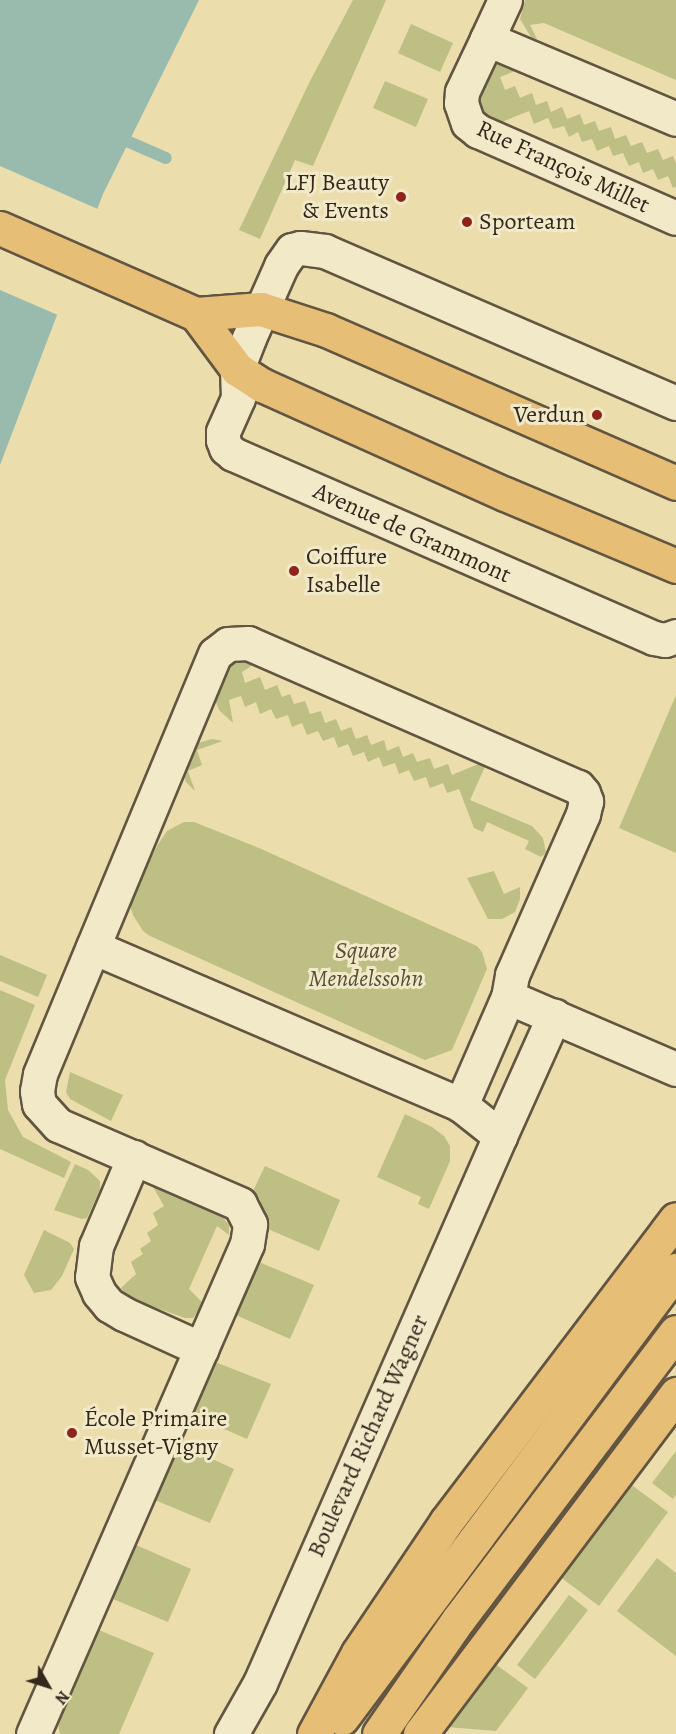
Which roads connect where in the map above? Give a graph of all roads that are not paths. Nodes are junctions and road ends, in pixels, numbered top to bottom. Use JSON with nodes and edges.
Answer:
{"nodes":[{"id":1,"x":505,"y":0,"type":"edge"},
{"id":2,"x":487,"y":39,"type":"junction"},
{"id":3,"x":676,"y":119,"type":"edge"},
{"id":4,"x":676,"y":218,"type":"edge"},
{"id":5,"x":0,"y":228,"type":"edge"},
{"id":6,"x":261,"y":309,"type":"junction"},
{"id":7,"x":196,"y":314,"type":"junction"},
{"id":8,"x":237,"y":369,"type":"junction"},
{"id":9,"x":676,"y":403,"type":"edge"},
{"id":10,"x":676,"y":483,"type":"edge"},
{"id":11,"x":676,"y":566,"type":"edge"},
{"id":12,"x":676,"y":636,"type":"edge"},
{"id":13,"x":93,"y":947,"type":"junction"},
{"id":14,"x":508,"y":997,"type":"junction"},
{"id":15,"x":554,"y":1016,"type":"junction"},
{"id":16,"x":676,"y":1069,"type":"edge"},
{"id":17,"x":461,"y":1105,"type":"junction"},
{"id":18,"x":500,"y":1136,"type":"junction"},
{"id":19,"x":135,"y":1157,"type":"junction"},
{"id":20,"x":676,"y":1219,"type":"edge"},
{"id":21,"x":676,"y":1270,"type":"edge"},
{"id":22,"x":676,"y":1332,"type":"edge"},
{"id":23,"x":201,"y":1349,"type":"junction"},
{"id":24,"x":676,"y":1394,"type":"edge"},
{"id":25,"x":33,"y":1734,"type":"edge"},
{"id":26,"x":231,"y":1734,"type":"edge"},
{"id":27,"x":314,"y":1734,"type":"edge"},
{"id":28,"x":328,"y":1734,"type":"edge"},
{"id":29,"x":379,"y":1734,"type":"edge"},
{"id":30,"x":420,"y":1734,"type":"edge"}],
"edges":[{"from":1,"to":2,"type":"street"},
{"from":2,"to":3,"type":"street"},
{"from":2,"to":4,"type":"street","name":"Rue François Millet"},
{"from":5,"to":7,"type":"main road"},
{"from":6,"to":7,"type":"main road"},
{"from":6,"to":8,"type":"street","name":"Avenue de Grammont"},
{"from":6,"to":9,"type":"street","name":"Avenue de Grammont"},
{"from":6,"to":10,"type":"main road"},
{"from":7,"to":8,"type":"main road"},
{"from":8,"to":11,"type":"main road"},
{"from":8,"to":12,"type":"street","name":"Avenue de Grammont"},
{"from":13,"to":14,"type":"street"},
{"from":13,"to":17,"type":"street"},
{"from":13,"to":19,"type":"street"},
{"from":14,"to":15,"type":"street"},
{"from":14,"to":17,"type":"street"},
{"from":15,"to":16,"type":"street"},
{"from":15,"to":18,"type":"street","name":"Boulevard Richard Wagner"},
{"from":17,"to":18,"type":"street"},
{"from":18,"to":26,"type":"street","name":"Boulevard Richard Wagner"},
{"from":19,"to":23,"type":"street"},
{"from":19,"to":23,"type":"street"},
{"from":20,"to":27,"type":"main road"},
{"from":21,"to":28,"type":"main road"},
{"from":22,"to":29,"type":"main road"},
{"from":23,"to":25,"type":"street"},
{"from":24,"to":30,"type":"main road"}]}
